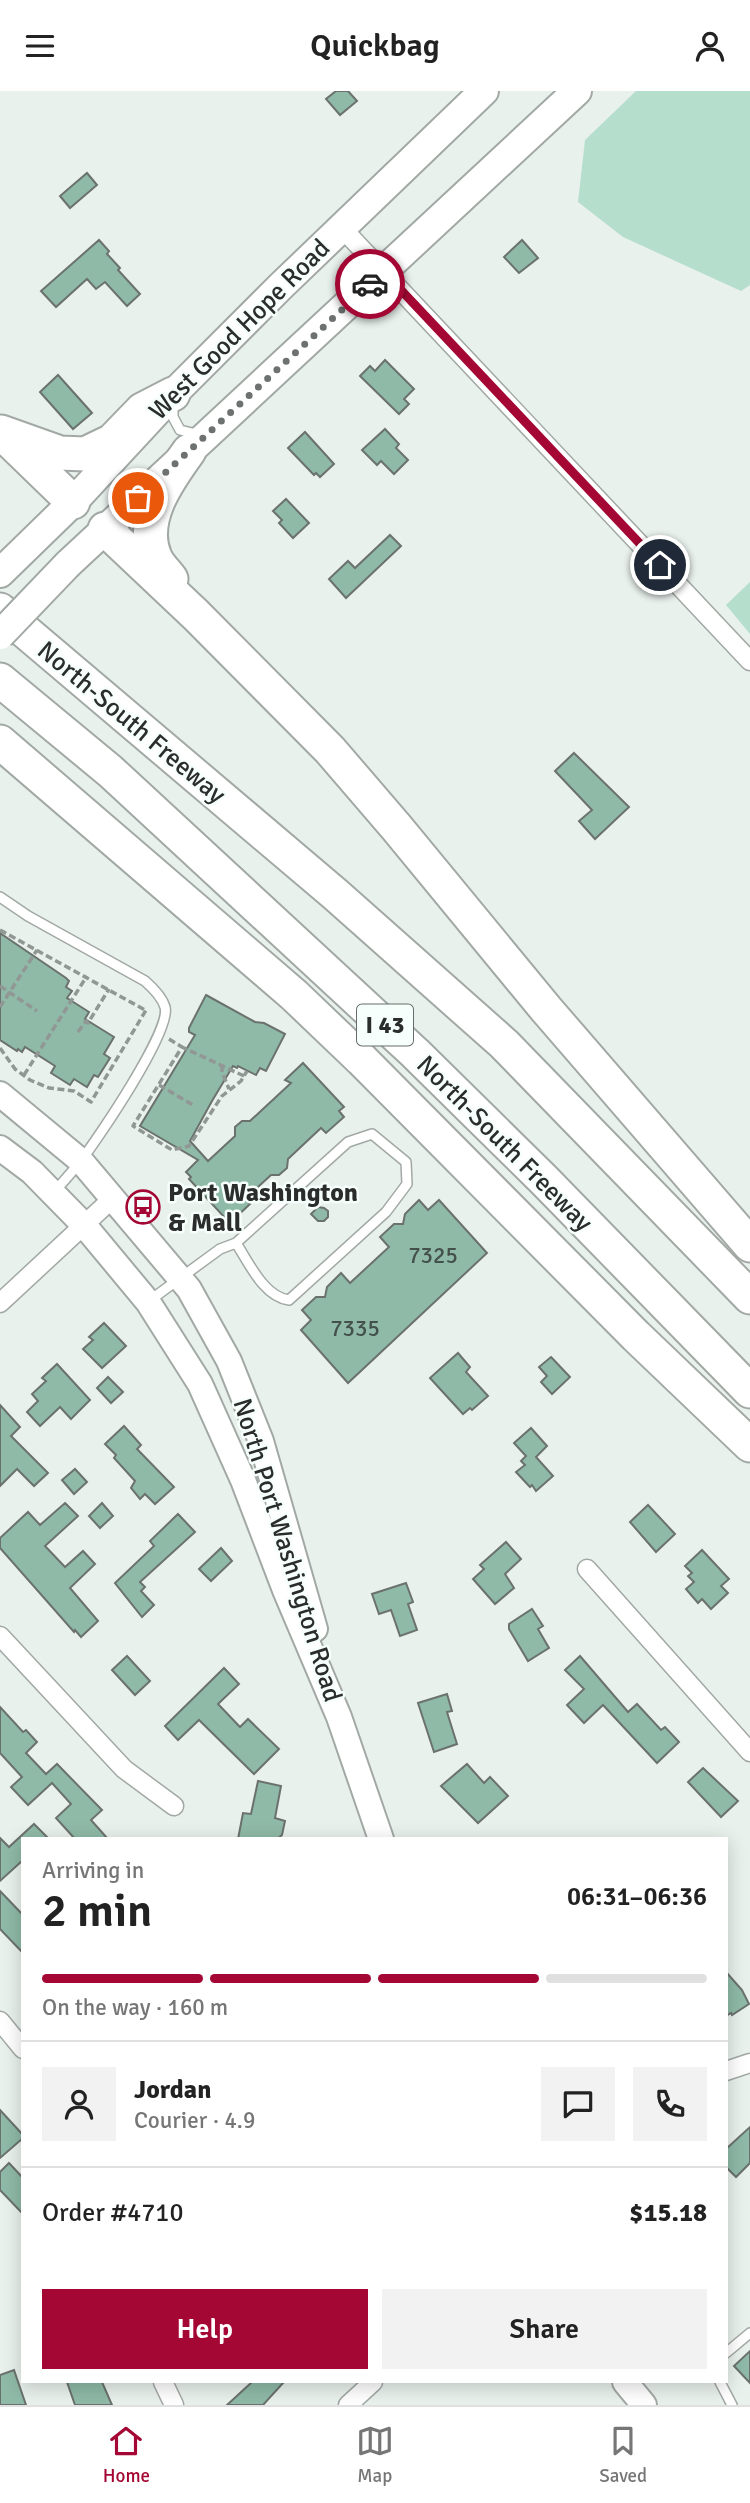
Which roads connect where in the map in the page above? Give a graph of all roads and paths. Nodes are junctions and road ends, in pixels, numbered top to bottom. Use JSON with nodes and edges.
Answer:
{"nodes":[{"id":1,"x":484,"y":91,"type":"edge"},
{"id":2,"x":578,"y":91,"type":"edge"},
{"id":3,"x":341,"y":227,"type":"junction"},
{"id":4,"x":383,"y":271,"type":"junction"},
{"id":5,"x":173,"y":394,"type":"junction"},
{"id":6,"x":1,"y":432,"type":"edge"},
{"id":7,"x":197,"y":443,"type":"junction"},
{"id":8,"x":74,"y":502,"type":"junction"},
{"id":9,"x":105,"y":529,"type":"junction"},
{"id":10,"x":0,"y":573,"type":"edge"},
{"id":11,"x":0,"y":610,"type":"edge"},
{"id":12,"x":196,"y":615,"type":"junction"},
{"id":13,"x":0,"y":635,"type":"edge"},
{"id":14,"x":750,"y":661,"type":"edge"},
{"id":15,"x":0,"y":680,"type":"edge"},
{"id":16,"x":0,"y":742,"type":"edge"},
{"id":17,"x":0,"y":762,"type":"edge"},
{"id":18,"x":49,"y":785,"type":"junction"},
{"id":19,"x":0,"y":898,"type":"edge"},
{"id":20,"x":0,"y":930,"type":"edge"},
{"id":21,"x":37,"y":950,"type":"junction"},
{"id":22,"x":87,"y":976,"type":"junction"},
{"id":23,"x":0,"y":986,"type":"edge"},
{"id":24,"x":109,"y":989,"type":"junction"},
{"id":25,"x":10,"y":992,"type":"junction"},
{"id":26,"x":0,"y":1007,"type":"edge"},
{"id":27,"x":146,"y":1010,"type":"junction"},
{"id":28,"x":37,"y":1011,"type":"dead end"},
{"id":29,"x":164,"y":1022,"type":"junction"},
{"id":30,"x":78,"y":1033,"type":"dead end"},
{"id":31,"x":0,"y":1048,"type":"edge"},
{"id":32,"x":222,"y":1065,"type":"junction"},
{"id":33,"x":247,"y":1071,"type":"dead end"},
{"id":34,"x":24,"y":1076,"type":"junction"},
{"id":35,"x":244,"y":1076,"type":"junction"},
{"id":36,"x":159,"y":1085,"type":"junction"},
{"id":37,"x":230,"y":1090,"type":"junction"},
{"id":38,"x":0,"y":1094,"type":"edge"},
{"id":39,"x":193,"y":1105,"type":"dead end"},
{"id":40,"x":0,"y":1148,"type":"edge"},
{"id":41,"x":81,"y":1161,"type":"junction"},
{"id":42,"x":53,"y":1193,"type":"junction"},
{"id":43,"x":113,"y":1198,"type":"junction"},
{"id":44,"x":84,"y":1225,"type":"junction"},
{"id":45,"x":236,"y":1243,"type":"junction"},
{"id":46,"x":750,"y":1245,"type":"edge"},
{"id":47,"x":180,"y":1277,"type":"junction"},
{"id":48,"x":750,"y":1297,"type":"edge"},
{"id":49,"x":148,"y":1302,"type":"junction"},
{"id":50,"x":0,"y":1303,"type":"edge"},
{"id":51,"x":750,"y":1391,"type":"edge"},
{"id":52,"x":750,"y":1445,"type":"edge"},
{"id":53,"x":587,"y":1569,"type":"dead end"},
{"id":54,"x":0,"y":1636,"type":"edge"},
{"id":55,"x":339,"y":1717,"type":"junction"},
{"id":56,"x":750,"y":1752,"type":"edge"},
{"id":57,"x":174,"y":1806,"type":"dead end"},
{"id":58,"x":380,"y":1837,"type":"edge"},
{"id":59,"x":0,"y":2021,"type":"edge"},
{"id":60,"x":21,"y":2047,"type":"edge"},
{"id":61,"x":750,"y":2063,"type":"edge"},
{"id":62,"x":728,"y":2070,"type":"edge"},
{"id":63,"x":750,"y":2333,"type":"edge"},
{"id":64,"x":728,"y":2351,"type":"edge"},
{"id":65,"x":163,"y":2383,"type":"edge"},
{"id":66,"x":372,"y":2383,"type":"edge"},
{"id":67,"x":626,"y":2383,"type":"edge"},
{"id":68,"x":720,"y":2383,"type":"edge"},
{"id":69,"x":174,"y":2405,"type":"edge"},
{"id":70,"x":348,"y":2405,"type":"edge"},
{"id":71,"x":644,"y":2405,"type":"edge"},
{"id":72,"x":732,"y":2405,"type":"edge"}],
"edges":[{"from":1,"to":3,"type":"main road","name":"West Good Hope Road"},
{"from":2,"to":4,"type":"main road","name":"West Good Hope Road"},
{"from":3,"to":4,"type":"street"},
{"from":3,"to":5,"type":"main road","name":"West Good Hope Road"},
{"from":4,"to":7,"type":"main road","name":"West Good Hope Road"},
{"from":4,"to":14,"type":"street"},
{"from":5,"to":6,"type":"highway"},
{"from":5,"to":7,"type":"lane"},
{"from":5,"to":8,"type":"main road","name":"West Good Hope Road"},
{"from":6,"to":8,"type":"highway"},
{"from":7,"to":9,"type":"main road","name":"West Good Hope Road"},
{"from":7,"to":12,"type":"highway"},
{"from":8,"to":9,"type":"main road"},
{"from":8,"to":10,"type":"main road","name":"West Good Hope Road"},
{"from":9,"to":12,"type":"highway"},
{"from":9,"to":13,"type":"main road","name":"West Good Hope Road","bridge":true},
{"from":11,"to":48,"type":"highway","name":"North-South Freeway","number":"I 43"},
{"from":12,"to":46,"type":"highway"},
{"from":15,"to":51,"type":"highway","name":"North-South Freeway","number":"I 43"},
{"from":16,"to":18,"type":"highway"},
{"from":17,"to":18,"type":"highway"},
{"from":18,"to":52,"type":"highway"},
{"from":19,"to":29,"type":"lane"},
{"from":20,"to":21,"type":"path"},
{"from":21,"to":22,"type":"path"},
{"from":21,"to":25,"type":"path"},
{"from":22,"to":24,"type":"path"},
{"from":22,"to":34,"type":"path"},
{"from":23,"to":25,"type":"path"},
{"from":24,"to":27,"type":"path"},
{"from":24,"to":30,"type":"path"},
{"from":25,"to":26,"type":"path"},
{"from":25,"to":28,"type":"path"},
{"from":27,"to":29,"type":"path"},
{"from":27,"to":34,"type":"path"},
{"from":29,"to":41,"type":"lane"},
{"from":31,"to":34,"type":"path"},
{"from":32,"to":35,"type":"path"},
{"from":32,"to":36,"type":"path"},
{"from":32,"to":37,"type":"path"},
{"from":33,"to":35,"type":"path"},
{"from":35,"to":37,"type":"path"},
{"from":36,"to":37,"type":"path"},
{"from":36,"to":39,"type":"path"},
{"from":38,"to":41,"type":"main road","name":"North Port Washington Road"},
{"from":40,"to":42,"type":"main road","name":"North Port Washington Road"},
{"from":41,"to":42,"type":"lane"},
{"from":41,"to":43,"type":"main road","name":"North Port Washington Road"},
{"from":42,"to":44,"type":"main road","name":"North Port Washington Road"},
{"from":43,"to":44,"type":"street"},
{"from":43,"to":47,"type":"main road","name":"North Port Washington Road"},
{"from":44,"to":49,"type":"main road","name":"North Port Washington Road"},
{"from":44,"to":50,"type":"street"},
{"from":45,"to":45,"type":"lane"},
{"from":45,"to":47,"type":"lane"},
{"from":47,"to":49,"type":"lane"},
{"from":47,"to":55,"type":"main road","name":"North Port Washington Road"},
{"from":49,"to":55,"type":"main road","name":"North Port Washington Road"},
{"from":53,"to":56,"type":"street"},
{"from":54,"to":57,"type":"street"},
{"from":55,"to":58,"type":"main road","name":"North Port Washington Road"},
{"from":59,"to":60,"type":"street"},
{"from":61,"to":62,"type":"street"},
{"from":63,"to":64,"type":"lane"},
{"from":65,"to":69,"type":"street"},
{"from":66,"to":70,"type":"street"},
{"from":67,"to":71,"type":"main road"},
{"from":68,"to":72,"type":"lane"}]}
